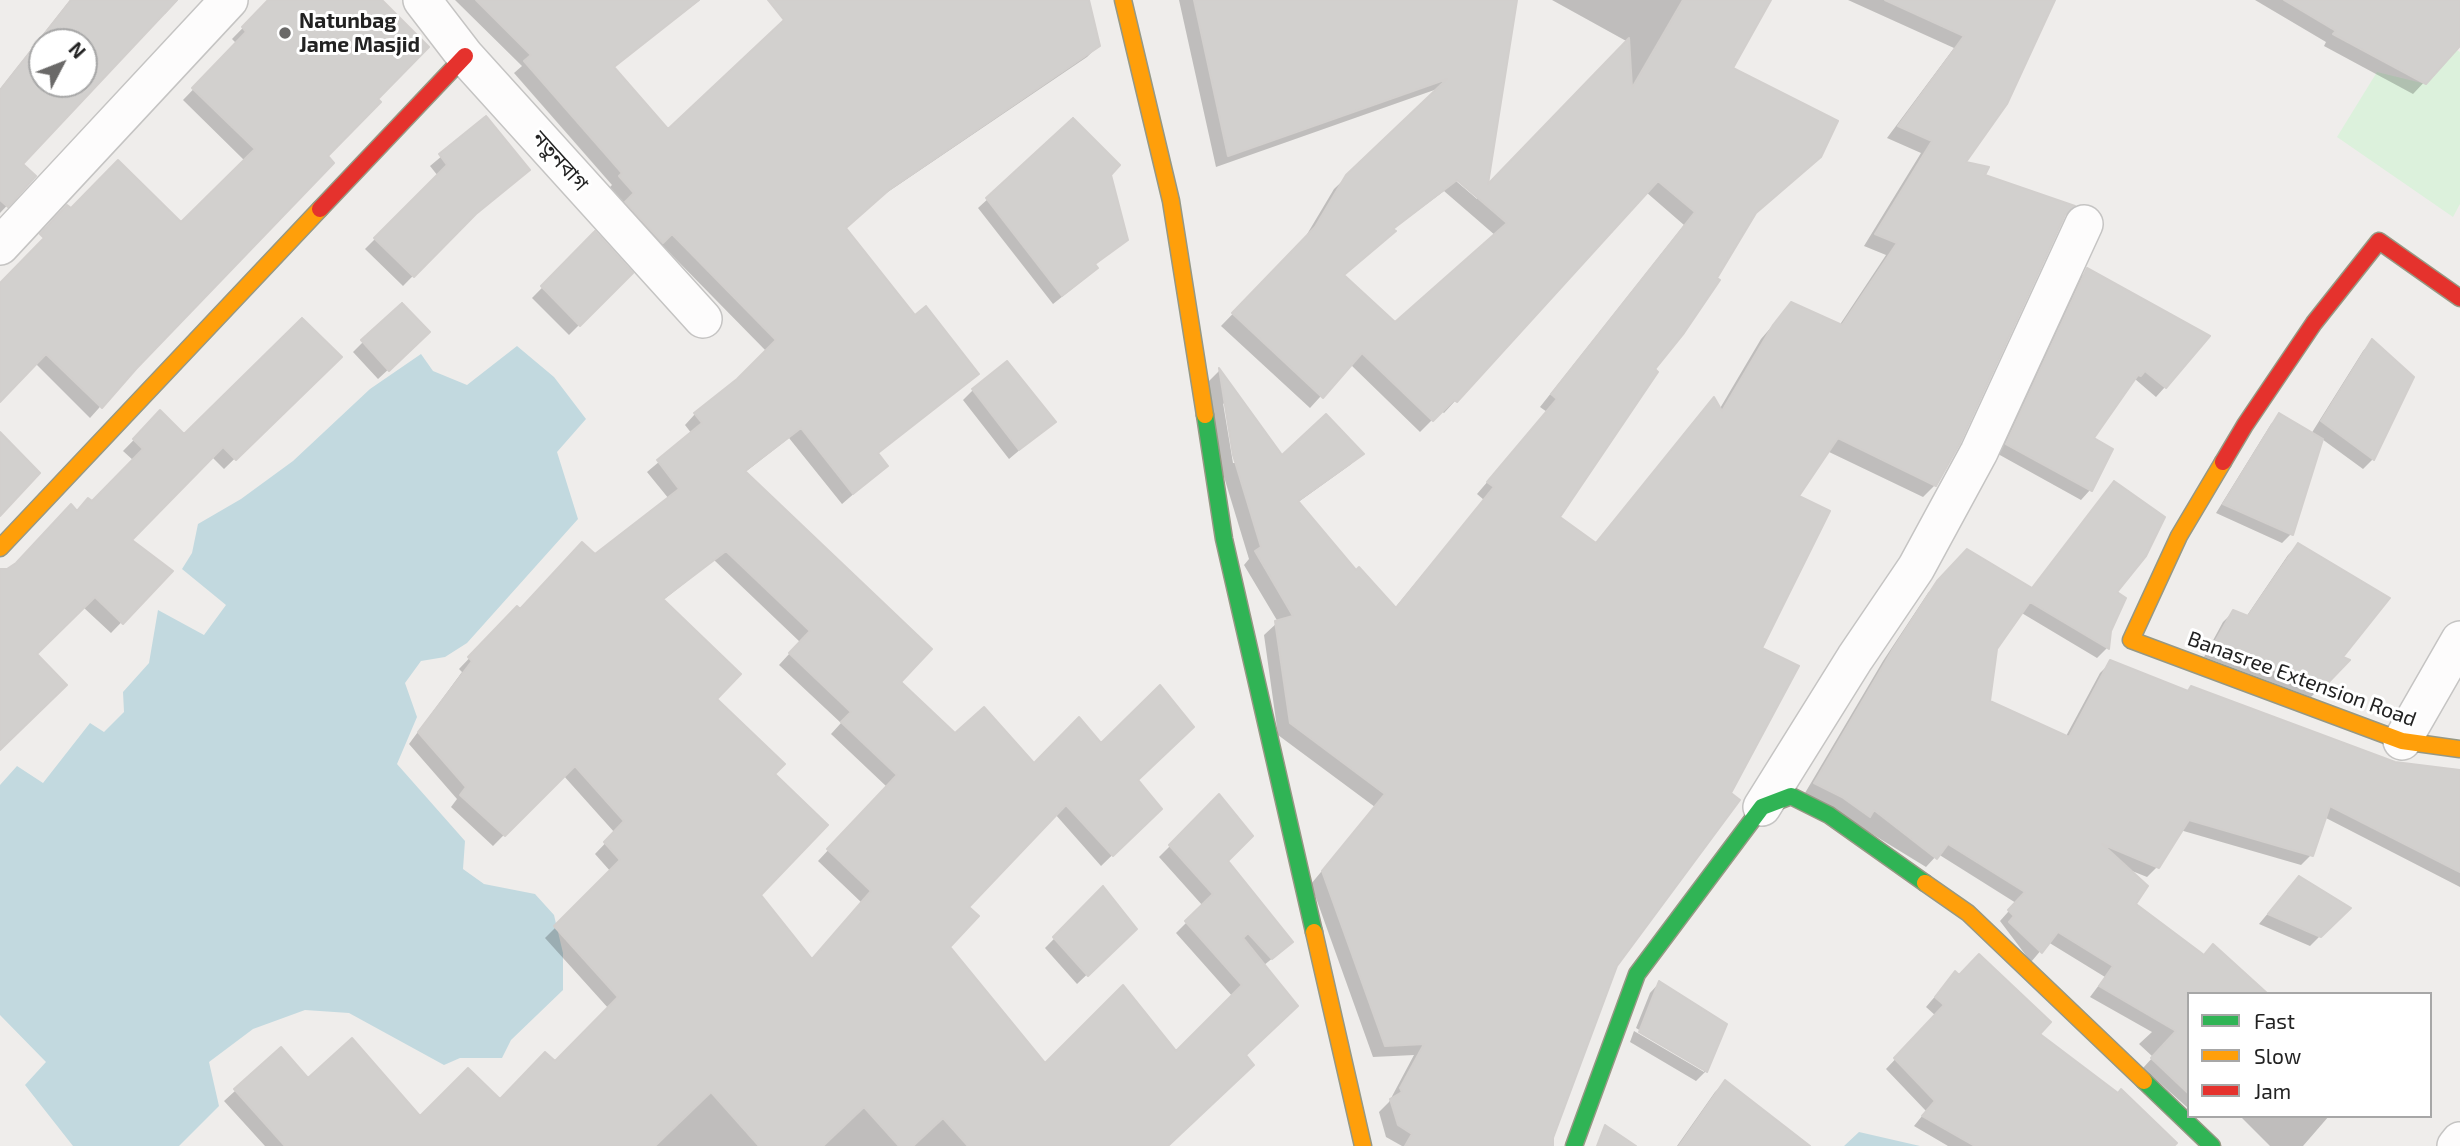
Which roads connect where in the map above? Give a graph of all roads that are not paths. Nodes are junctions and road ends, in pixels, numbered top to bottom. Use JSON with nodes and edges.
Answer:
{"nodes":[{"id":1,"x":229,"y":0,"type":"edge"},
{"id":2,"x":422,"y":0,"type":"edge"},
{"id":3,"x":1123,"y":0,"type":"edge"},
{"id":4,"x":465,"y":56,"type":"junction"},
{"id":5,"x":2084,"y":224,"type":"dead end"},
{"id":6,"x":0,"y":246,"type":"edge"},
{"id":7,"x":2460,"y":298,"type":"edge"},
{"id":8,"x":703,"y":319,"type":"dead end"},
{"id":9,"x":0,"y":548,"type":"edge"},
{"id":10,"x":2460,"y":640,"type":"edge"},
{"id":11,"x":2402,"y":741,"type":"junction"},
{"id":12,"x":2460,"y":749,"type":"edge"},
{"id":13,"x":1762,"y":807,"type":"junction"},
{"id":14,"x":2460,"y":1141,"type":"edge"},
{"id":15,"x":1363,"y":1146,"type":"edge"},
{"id":16,"x":1574,"y":1146,"type":"edge"},
{"id":17,"x":2212,"y":1146,"type":"edge"},
{"id":18,"x":2456,"y":1146,"type":"edge"}],
"edges":[{"from":1,"to":6,"type":"street"},
{"from":2,"to":4,"type":"street","name":"নতুনবাগ"},
{"from":3,"to":15,"type":"street"},
{"from":4,"to":8,"type":"street","name":"নতুনবাগ"},
{"from":4,"to":9,"type":"street"},
{"from":5,"to":13,"type":"street"},
{"from":7,"to":11,"type":"street","name":"Banasree Extension Road"},
{"from":10,"to":11,"type":"street"},
{"from":11,"to":12,"type":"street","name":"Banasree Extension Road"},
{"from":13,"to":16,"type":"street"},
{"from":13,"to":17,"type":"street"},
{"from":14,"to":18,"type":"street"}]}
